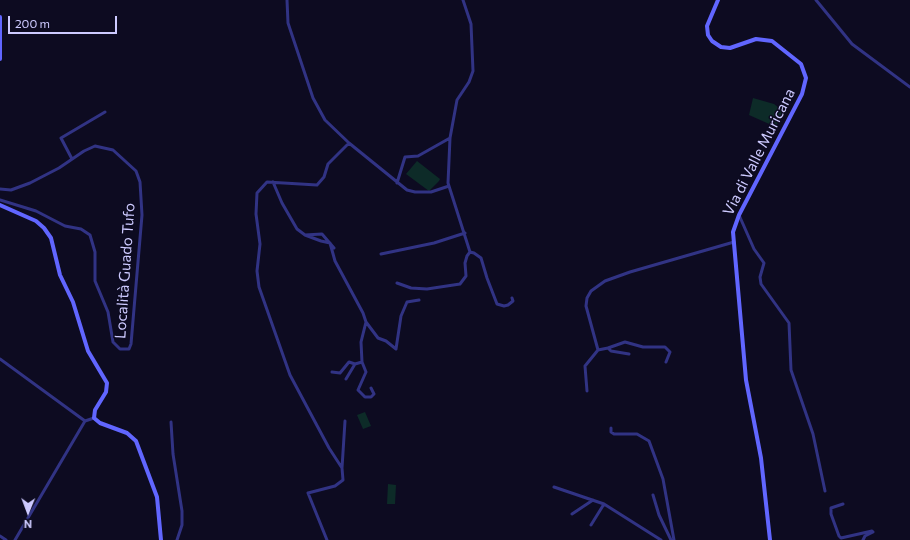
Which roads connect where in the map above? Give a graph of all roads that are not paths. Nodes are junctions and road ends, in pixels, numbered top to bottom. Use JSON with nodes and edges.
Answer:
{"nodes":[{"id":1,"x":287,"y":0,"type":"edge"},
{"id":2,"x":464,"y":0,"type":"edge"},
{"id":3,"x":718,"y":0,"type":"edge"},
{"id":4,"x":816,"y":0,"type":"edge"},
{"id":5,"x":0,"y":17,"type":"edge"},
{"id":6,"x":0,"y":59,"type":"edge"},
{"id":7,"x":910,"y":87,"type":"edge"},
{"id":8,"x":105,"y":112,"type":"dead end"},
{"id":9,"x":450,"y":138,"type":"junction"},
{"id":10,"x":349,"y":143,"type":"junction"},
{"id":11,"x":72,"y":159,"type":"junction"},
{"id":12,"x":273,"y":182,"type":"junction"},
{"id":13,"x":397,"y":184,"type":"junction"},
{"id":14,"x":449,"y":186,"type":"junction"},
{"id":15,"x":0,"y":189,"type":"edge"},
{"id":16,"x":0,"y":200,"type":"edge"},
{"id":17,"x":0,"y":205,"type":"edge"},
{"id":18,"x":7,"y":205,"type":"junction"},
{"id":19,"x":739,"y":215,"type":"junction"},
{"id":20,"x":465,"y":233,"type":"junction"},
{"id":21,"x":305,"y":235,"type":"junction"},
{"id":22,"x":734,"y":242,"type":"junction"},
{"id":23,"x":330,"y":243,"type":"junction"},
{"id":24,"x":334,"y":248,"type":"dead end"},
{"id":25,"x":470,"y":252,"type":"junction"},
{"id":26,"x":381,"y":254,"type":"dead end"},
{"id":27,"x":397,"y":283,"type":"dead end"},
{"id":28,"x":512,"y":298,"type":"dead end"},
{"id":29,"x":419,"y":300,"type":"dead end"},
{"id":30,"x":366,"y":322,"type":"junction"},
{"id":31,"x":608,"y":348,"type":"junction"},
{"id":32,"x":598,"y":350,"type":"junction"},
{"id":33,"x":629,"y":354,"type":"dead end"},
{"id":34,"x":0,"y":359,"type":"edge"},
{"id":35,"x":362,"y":362,"type":"junction"},
{"id":36,"x":666,"y":362,"type":"dead end"},
{"id":37,"x":355,"y":364,"type":"junction"},
{"id":38,"x":332,"y":372,"type":"dead end"},
{"id":39,"x":346,"y":379,"type":"dead end"},
{"id":40,"x":371,"y":388,"type":"dead end"},
{"id":41,"x":587,"y":391,"type":"dead end"},
{"id":42,"x":94,"y":418,"type":"junction"},
{"id":43,"x":86,"y":421,"type":"junction"},
{"id":44,"x":345,"y":421,"type":"dead end"},
{"id":45,"x":171,"y":422,"type":"dead end"},
{"id":46,"x":611,"y":428,"type":"dead end"},
{"id":47,"x":342,"y":468,"type":"junction"},
{"id":48,"x":554,"y":487,"type":"dead end"},
{"id":49,"x":825,"y":491,"type":"dead end"},
{"id":50,"x":653,"y":495,"type":"dead end"},
{"id":51,"x":593,"y":500,"type":"junction"},
{"id":52,"x":604,"y":504,"type":"junction"},
{"id":53,"x":844,"y":504,"type":"dead end"},
{"id":54,"x":572,"y":514,"type":"dead end"},
{"id":55,"x":591,"y":525,"type":"dead end"},
{"id":56,"x":0,"y":536,"type":"edge"},
{"id":57,"x":6,"y":540,"type":"edge"},
{"id":58,"x":15,"y":540,"type":"edge"},
{"id":59,"x":161,"y":540,"type":"edge"},
{"id":60,"x":177,"y":540,"type":"edge"},
{"id":61,"x":327,"y":540,"type":"edge"},
{"id":62,"x":661,"y":540,"type":"edge"},
{"id":63,"x":671,"y":540,"type":"edge"},
{"id":64,"x":674,"y":540,"type":"edge"},
{"id":65,"x":770,"y":540,"type":"edge"},
{"id":66,"x":863,"y":540,"type":"edge"}],
"edges":[{"from":1,"to":10,"type":"street"},
{"from":2,"to":9,"type":"street"},
{"from":3,"to":19,"type":"street","name":"Via di Valle Muricana"},
{"from":4,"to":7,"type":"street"},
{"from":5,"to":6,"type":"street"},
{"from":8,"to":11,"type":"street"},
{"from":9,"to":13,"type":"street"},
{"from":9,"to":14,"type":"street"},
{"from":10,"to":12,"type":"street"},
{"from":10,"to":13,"type":"street"},
{"from":11,"to":15,"type":"street","name":"Località Guado Tufo"},
{"from":11,"to":18,"type":"street","name":"Località Guado Tufo"},
{"from":12,"to":21,"type":"street"},
{"from":12,"to":47,"type":"street"},
{"from":13,"to":14,"type":"street"},
{"from":14,"to":20,"type":"street"},
{"from":16,"to":18,"type":"street","name":"Località Guado Tufo"},
{"from":17,"to":18,"type":"street"},
{"from":18,"to":42,"type":"street"},
{"from":19,"to":22,"type":"street","name":"Via di Valle Muricana"},
{"from":19,"to":49,"type":"street"},
{"from":20,"to":25,"type":"street"},
{"from":20,"to":26,"type":"street"},
{"from":21,"to":23,"type":"street"},
{"from":21,"to":23,"type":"street"},
{"from":22,"to":32,"type":"street"},
{"from":22,"to":65,"type":"street","name":"Via di Valle Muricana"},
{"from":23,"to":24,"type":"street"},
{"from":23,"to":30,"type":"street"},
{"from":25,"to":27,"type":"street"},
{"from":25,"to":28,"type":"street"},
{"from":29,"to":30,"type":"street"},
{"from":30,"to":35,"type":"street"},
{"from":31,"to":32,"type":"street"},
{"from":31,"to":33,"type":"street"},
{"from":31,"to":36,"type":"street"},
{"from":32,"to":41,"type":"street"},
{"from":34,"to":43,"type":"street"},
{"from":35,"to":37,"type":"street"},
{"from":35,"to":40,"type":"street"},
{"from":37,"to":38,"type":"street"},
{"from":37,"to":39,"type":"street"},
{"from":42,"to":43,"type":"street"},
{"from":42,"to":59,"type":"street"},
{"from":43,"to":58,"type":"street"},
{"from":44,"to":47,"type":"street"},
{"from":45,"to":60,"type":"street"},
{"from":46,"to":64,"type":"street"},
{"from":47,"to":61,"type":"street"},
{"from":48,"to":51,"type":"street"},
{"from":50,"to":63,"type":"street"},
{"from":51,"to":52,"type":"street"},
{"from":51,"to":54,"type":"street"},
{"from":52,"to":55,"type":"street"},
{"from":52,"to":62,"type":"street"},
{"from":53,"to":66,"type":"street"},
{"from":56,"to":57,"type":"street"}]}
